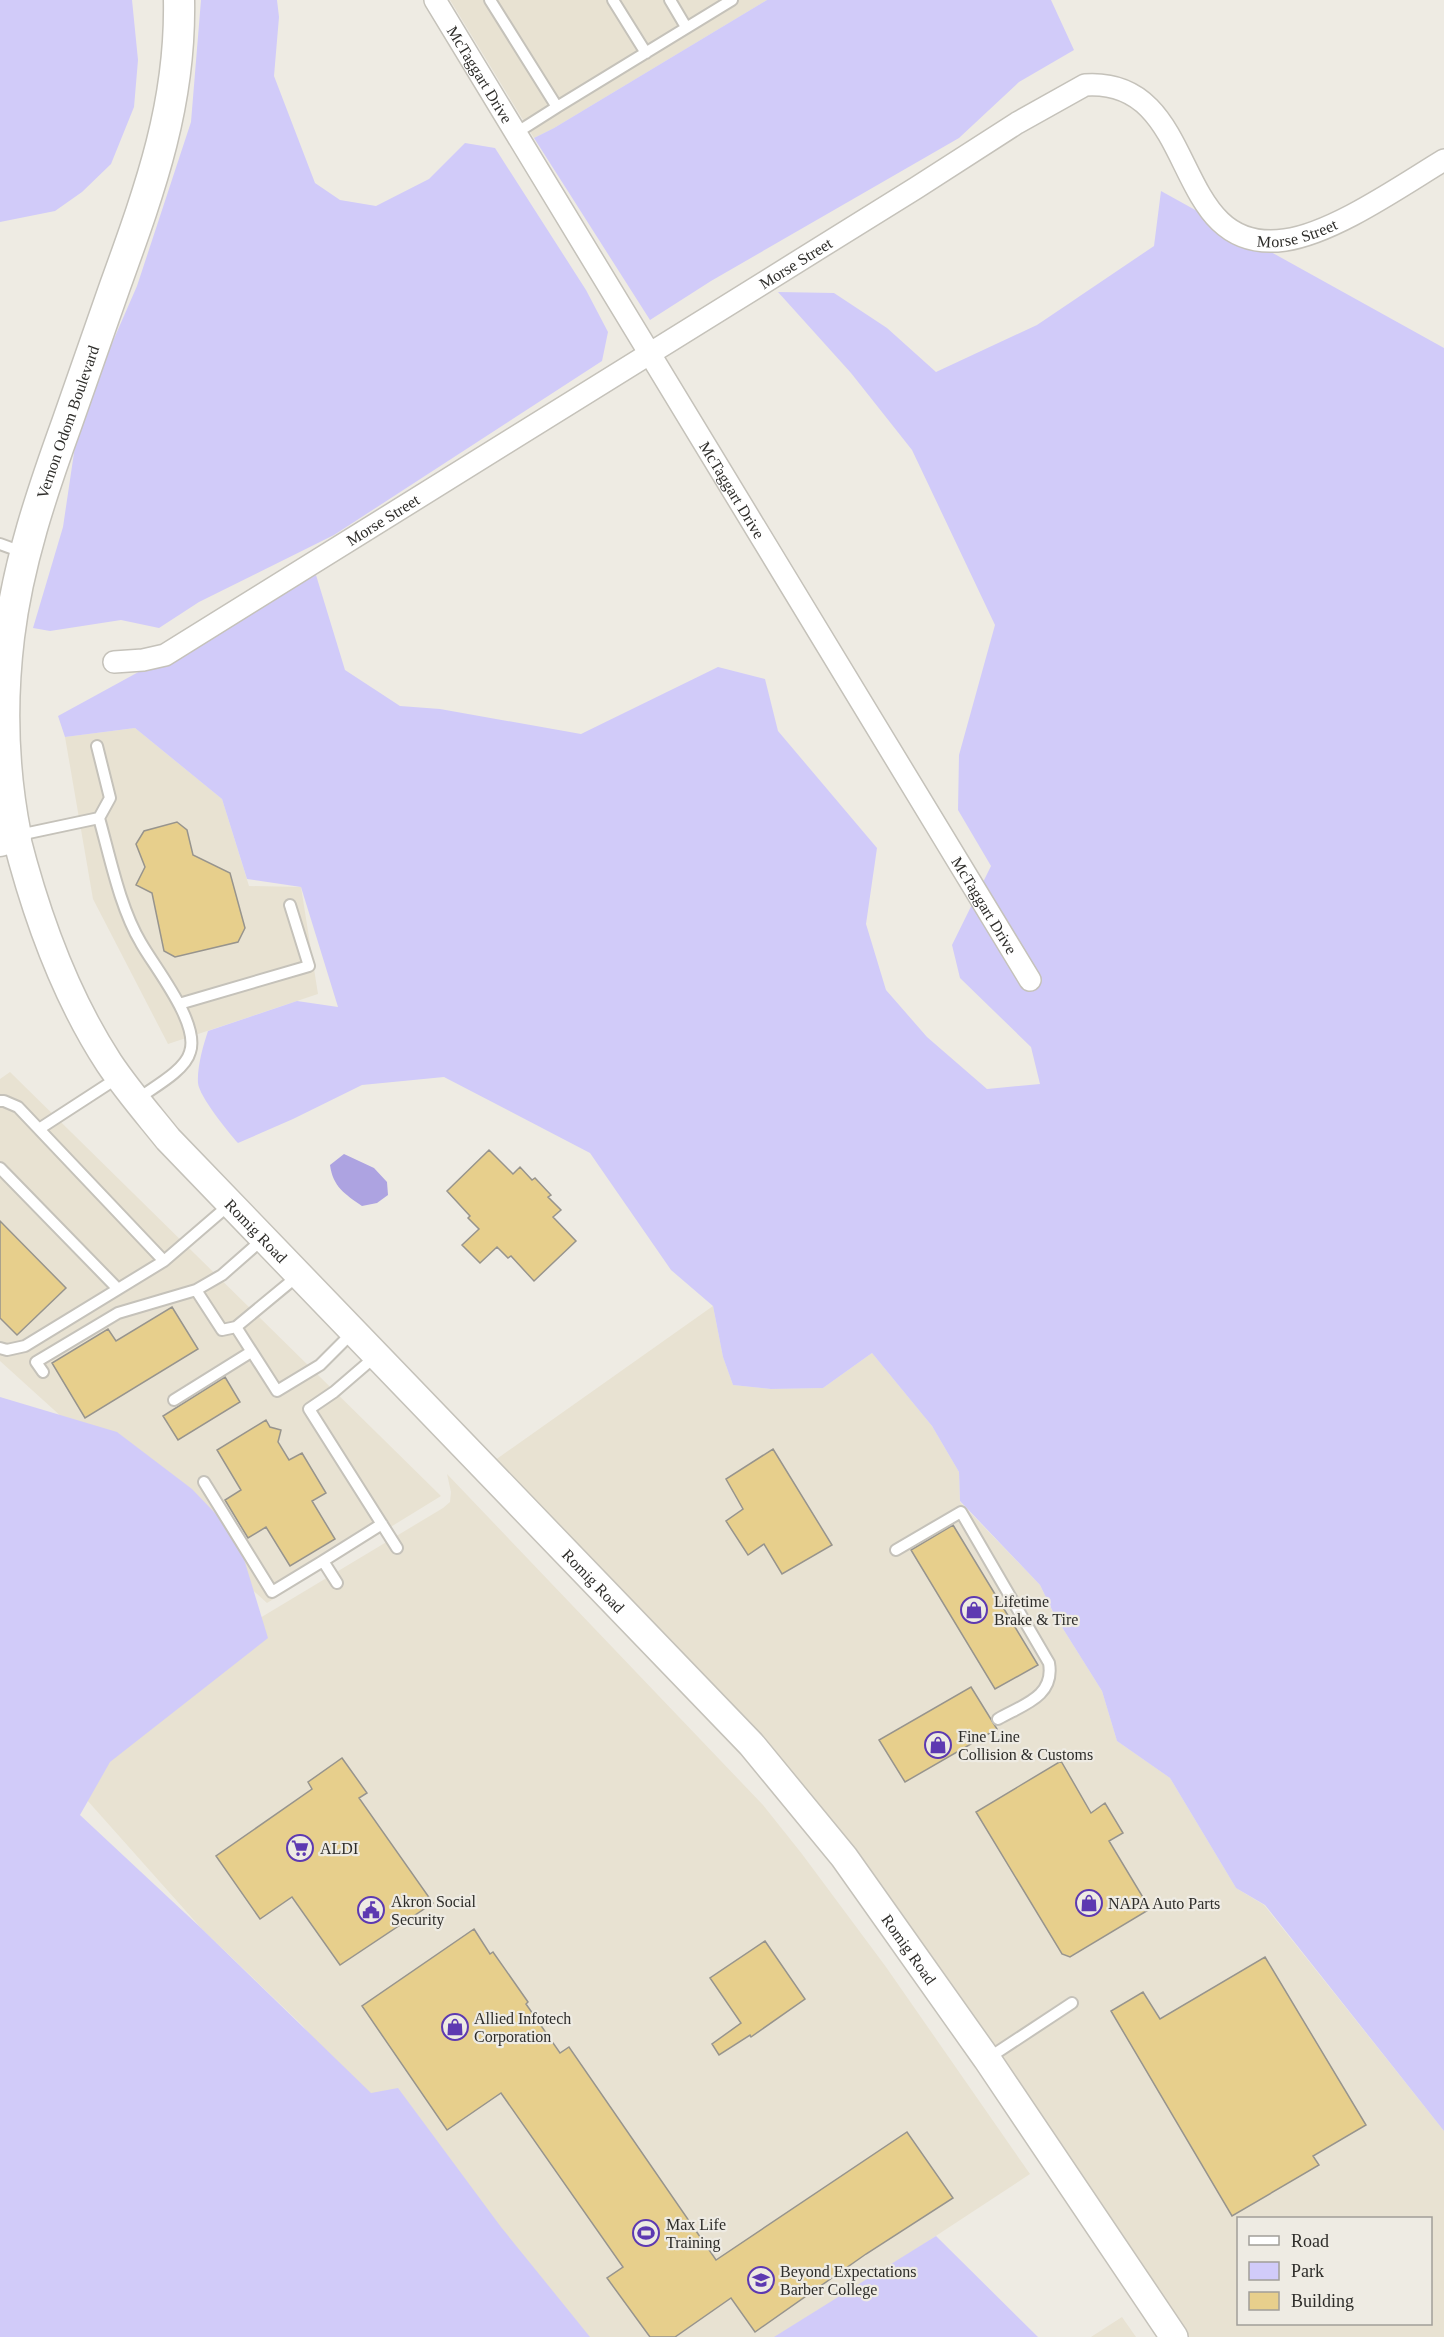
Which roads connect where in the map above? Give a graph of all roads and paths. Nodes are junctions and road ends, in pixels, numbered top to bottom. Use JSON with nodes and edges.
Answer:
{"nodes":[{"id":1,"x":179,"y":0,"type":"edge"},
{"id":2,"x":435,"y":0,"type":"edge"},
{"id":3,"x":490,"y":0,"type":"edge"},
{"id":4,"x":613,"y":0,"type":"edge"},
{"id":5,"x":670,"y":0,"type":"edge"},
{"id":6,"x":728,"y":1,"type":"edge"},
{"id":7,"x":687,"y":27,"type":"junction"},
{"id":8,"x":646,"y":52,"type":"junction"},
{"id":9,"x":557,"y":107,"type":"junction"},
{"id":10,"x":516,"y":133,"type":"junction"},
{"id":11,"x":1444,"y":160,"type":"edge"},
{"id":12,"x":651,"y":353,"type":"junction"},
{"id":13,"x":17,"y":547,"type":"edge"},
{"id":14,"x":0,"y":591,"type":"edge"},
{"id":15,"x":114,"y":662,"type":"dead end"},
{"id":16,"x":97,"y":746,"type":"dead end"},
{"id":17,"x":99,"y":818,"type":"junction"},
{"id":18,"x":8,"y":838,"type":"edge"},
{"id":19,"x":290,"y":904,"type":"dead end"},
{"id":20,"x":1030,"y":980,"type":"dead end"},
{"id":21,"x":179,"y":1004,"type":"junction"},
{"id":22,"x":119,"y":1077,"type":"junction"},
{"id":23,"x":136,"y":1100,"type":"junction"},
{"id":24,"x":0,"y":1101,"type":"edge"},
{"id":25,"x":39,"y":1129,"type":"junction"},
{"id":26,"x":0,"y":1168,"type":"edge"},
{"id":27,"x":231,"y":1203,"type":"junction"},
{"id":28,"x":265,"y":1238,"type":"junction"},
{"id":29,"x":164,"y":1261,"type":"junction"},
{"id":30,"x":300,"y":1274,"type":"junction"},
{"id":31,"x":118,"y":1289,"type":"junction"},
{"id":32,"x":196,"y":1290,"type":"junction"},
{"id":33,"x":236,"y":1327,"type":"junction"},
{"id":34,"x":354,"y":1330,"type":"junction"},
{"id":35,"x":0,"y":1348,"type":"edge"},
{"id":36,"x":251,"y":1352,"type":"junction"},
{"id":37,"x":377,"y":1355,"type":"junction"},
{"id":38,"x":43,"y":1372,"type":"dead end"},
{"id":39,"x":174,"y":1400,"type":"dead end"},
{"id":40,"x":204,"y":1482,"type":"dead end"},
{"id":41,"x":382,"y":1524,"type":"junction"},
{"id":42,"x":397,"y":1548,"type":"dead end"},
{"id":43,"x":896,"y":1550,"type":"dead end"},
{"id":44,"x":323,"y":1561,"type":"junction"},
{"id":45,"x":337,"y":1584,"type":"dead end"},
{"id":46,"x":998,"y":1719,"type":"dead end"},
{"id":47,"x":1072,"y":2003,"type":"dead end"},
{"id":48,"x":987,"y":2059,"type":"junction"},
{"id":49,"x":1174,"y":2337,"type":"edge"}],
"edges":[{"from":1,"to":13,"type":"main road","name":"Vernon Odom Boulevard"},
{"from":2,"to":10,"type":"street","name":"McTaggart Drive"},
{"from":3,"to":9,"type":"lane"},
{"from":4,"to":8,"type":"lane"},
{"from":5,"to":7,"type":"lane"},
{"from":6,"to":7,"type":"lane"},
{"from":7,"to":8,"type":"lane"},
{"from":8,"to":9,"type":"lane"},
{"from":9,"to":10,"type":"lane"},
{"from":10,"to":12,"type":"street","name":"McTaggart Drive"},
{"from":11,"to":12,"type":"street","name":"Morse Street"},
{"from":12,"to":15,"type":"street","name":"Morse Street"},
{"from":12,"to":20,"type":"street","name":"McTaggart Drive"},
{"from":13,"to":14,"type":"main road"},
{"from":13,"to":18,"type":"main road","name":"Vernon Odom Boulevard"},
{"from":16,"to":17,"type":"lane"},
{"from":17,"to":18,"type":"lane"},
{"from":17,"to":21,"type":"lane"},
{"from":18,"to":22,"type":"street","name":"Romig Road"},
{"from":19,"to":21,"type":"lane"},
{"from":21,"to":23,"type":"lane"},
{"from":22,"to":23,"type":"street","name":"Romig Road"},
{"from":22,"to":25,"type":"lane"},
{"from":23,"to":27,"type":"street","name":"Romig Road"},
{"from":24,"to":25,"type":"lane"},
{"from":25,"to":29,"type":"lane"},
{"from":26,"to":31,"type":"lane"},
{"from":27,"to":28,"type":"street","name":"Romig Road"},
{"from":27,"to":29,"type":"lane"},
{"from":28,"to":30,"type":"street","name":"Romig Road"},
{"from":28,"to":32,"type":"lane"},
{"from":29,"to":31,"type":"lane"},
{"from":30,"to":33,"type":"lane"},
{"from":30,"to":34,"type":"street","name":"Romig Road"},
{"from":31,"to":35,"type":"lane"},
{"from":32,"to":33,"type":"lane"},
{"from":32,"to":38,"type":"lane"},
{"from":33,"to":36,"type":"lane"},
{"from":34,"to":36,"type":"lane"},
{"from":34,"to":37,"type":"street","name":"Romig Road"},
{"from":36,"to":39,"type":"lane"},
{"from":37,"to":41,"type":"lane"},
{"from":37,"to":48,"type":"street","name":"Romig Road"},
{"from":40,"to":44,"type":"lane"},
{"from":41,"to":42,"type":"lane"},
{"from":41,"to":44,"type":"lane"},
{"from":43,"to":46,"type":"lane"},
{"from":44,"to":45,"type":"lane"},
{"from":47,"to":48,"type":"lane"},
{"from":48,"to":49,"type":"street","name":"Romig Road"}]}
